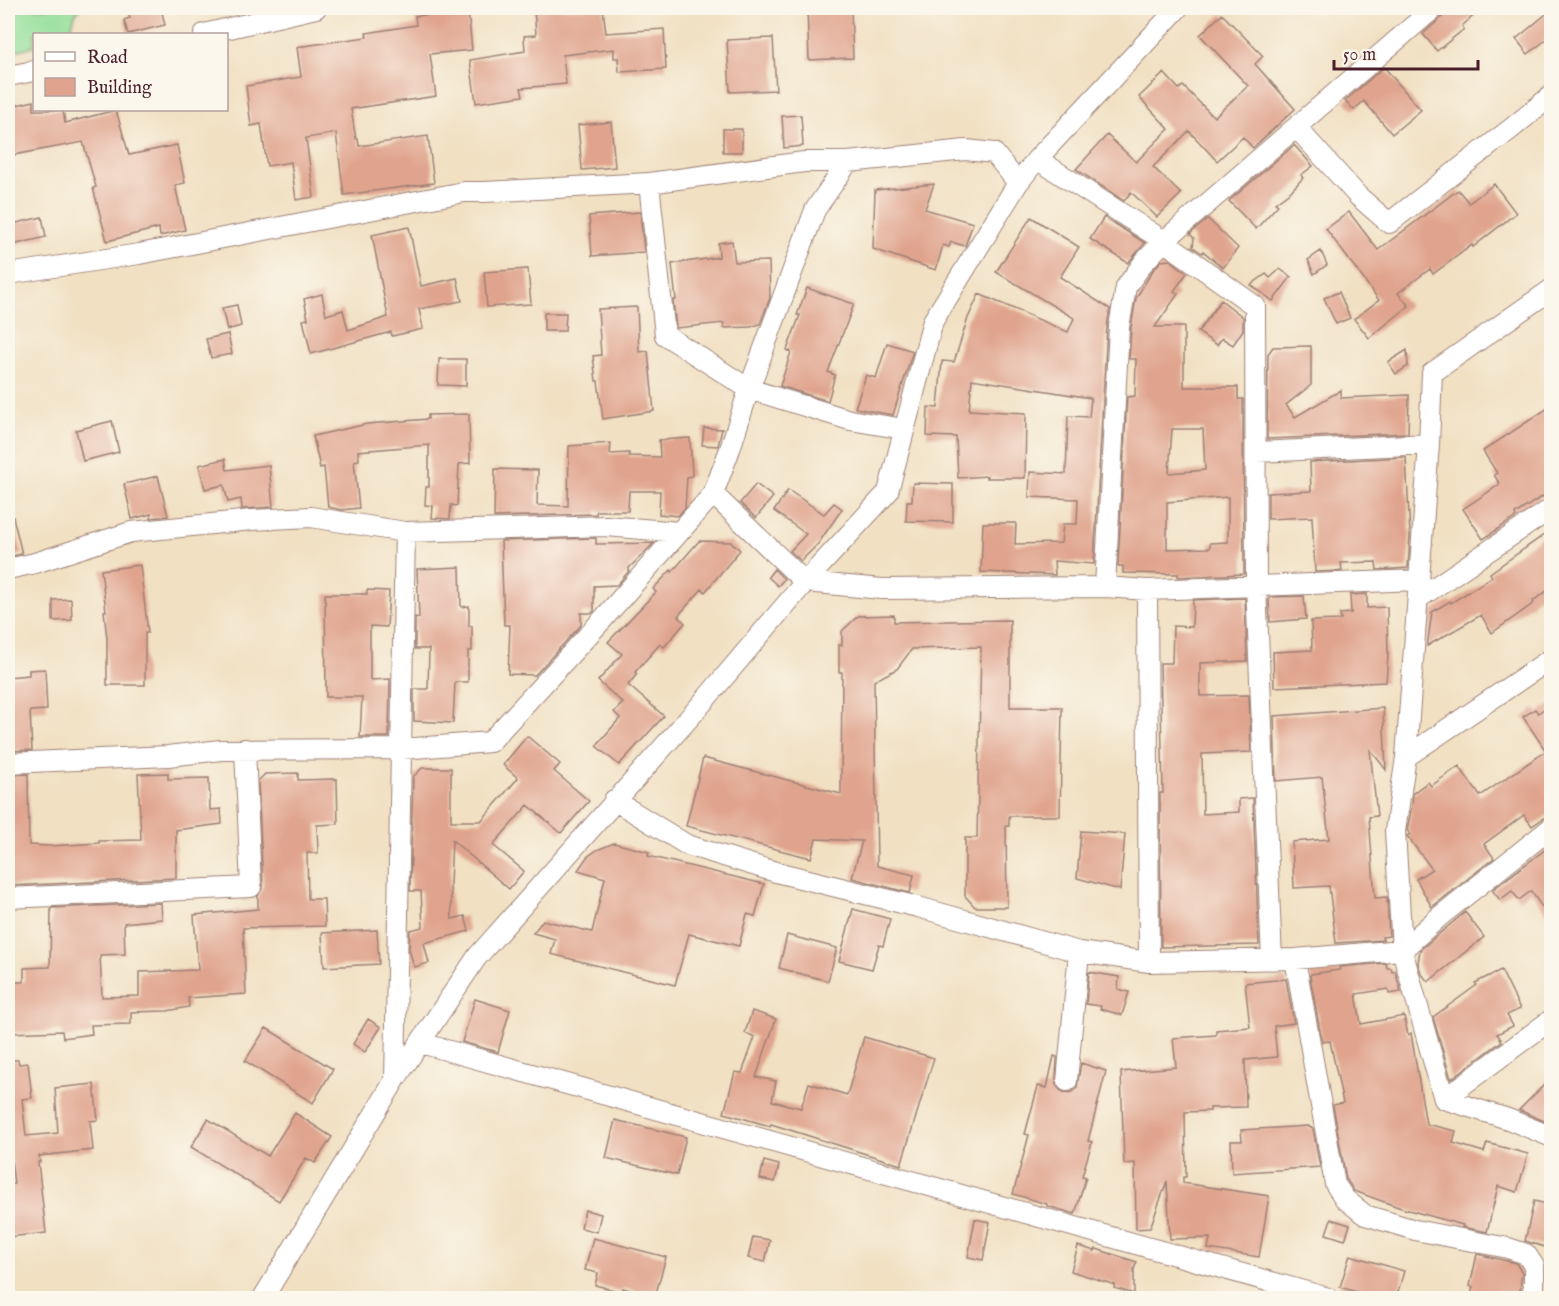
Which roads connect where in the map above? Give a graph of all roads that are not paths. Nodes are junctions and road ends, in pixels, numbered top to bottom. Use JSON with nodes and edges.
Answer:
{"nodes":[{"id":1,"x":316,"y":8,"type":"edge"},
{"id":2,"x":1178,"y":8,"type":"edge"},
{"id":3,"x":1434,"y":8,"type":"edge"},
{"id":4,"x":208,"y":33,"type":"edge"},
{"id":5,"x":33,"y":71,"type":"edge"},
{"id":6,"x":8,"y":76,"type":"edge"},
{"id":7,"x":1551,"y":95,"type":"edge"},
{"id":8,"x":1296,"y":127,"type":"junction"},
{"id":9,"x":1037,"y":159,"type":"junction"},
{"id":10,"x":849,"y":162,"type":"junction"},
{"id":11,"x":649,"y":183,"type":"junction"},
{"id":12,"x":1018,"y":183,"type":"junction"},
{"id":13,"x":1164,"y":241,"type":"junction"},
{"id":14,"x":8,"y":274,"type":"edge"},
{"id":15,"x":1551,"y":289,"type":"edge"},
{"id":16,"x":749,"y":389,"type":"junction"},
{"id":17,"x":904,"y":429,"type":"junction"},
{"id":18,"x":1429,"y":444,"type":"junction"},
{"id":19,"x":1256,"y":452,"type":"junction"},
{"id":20,"x":713,"y":494,"type":"junction"},
{"id":21,"x":1551,"y":508,"type":"edge"},
{"id":22,"x":405,"y":532,"type":"junction"},
{"id":23,"x":679,"y":532,"type":"junction"},
{"id":24,"x":8,"y":569,"type":"edge"},
{"id":25,"x":805,"y":582,"type":"junction"},
{"id":26,"x":1256,"y":586,"type":"junction"},
{"id":27,"x":1105,"y":587,"type":"junction"},
{"id":28,"x":1419,"y":589,"type":"junction"},
{"id":29,"x":1148,"y":590,"type":"junction"},
{"id":30,"x":1551,"y":658,"type":"edge"},
{"id":31,"x":245,"y":749,"type":"junction"},
{"id":32,"x":402,"y":749,"type":"junction"},
{"id":33,"x":1406,"y":757,"type":"junction"},
{"id":34,"x":8,"y":763,"type":"edge"},
{"id":35,"x":614,"y":800,"type":"junction"},
{"id":36,"x":1551,"y":827,"type":"edge"},
{"id":37,"x":8,"y":898,"type":"edge"},
{"id":38,"x":1402,"y":950,"type":"junction"},
{"id":39,"x":1079,"y":952,"type":"junction"},
{"id":40,"x":1295,"y":959,"type":"junction"},
{"id":41,"x":1272,"y":960,"type":"junction"},
{"id":42,"x":1149,"y":962,"type":"junction"},
{"id":43,"x":1551,"y":1019,"type":"edge"},
{"id":44,"x":421,"y":1043,"type":"junction"},
{"id":45,"x":395,"y":1080,"type":"junction"},
{"id":46,"x":1067,"y":1081,"type":"dead end"},
{"id":47,"x":1444,"y":1099,"type":"junction"},
{"id":48,"x":1551,"y":1137,"type":"edge"},
{"id":49,"x":263,"y":1299,"type":"edge"},
{"id":50,"x":1328,"y":1299,"type":"edge"},
{"id":51,"x":1531,"y":1299,"type":"edge"}],
"edges":[{"from":1,"to":4,"type":"street"},
{"from":2,"to":9,"type":"street"},
{"from":3,"to":8,"type":"street"},
{"from":5,"to":6,"type":"street"},
{"from":7,"to":8,"type":"street"},
{"from":8,"to":13,"type":"street"},
{"from":9,"to":12,"type":"street"},
{"from":9,"to":13,"type":"street"},
{"from":10,"to":11,"type":"street"},
{"from":10,"to":12,"type":"street"},
{"from":10,"to":16,"type":"street"},
{"from":11,"to":14,"type":"street"},
{"from":11,"to":16,"type":"street"},
{"from":12,"to":17,"type":"street"},
{"from":13,"to":19,"type":"street"},
{"from":13,"to":27,"type":"street"},
{"from":15,"to":18,"type":"street"},
{"from":16,"to":17,"type":"street"},
{"from":16,"to":20,"type":"street"},
{"from":17,"to":25,"type":"street"},
{"from":18,"to":19,"type":"street"},
{"from":18,"to":28,"type":"street"},
{"from":19,"to":26,"type":"street"},
{"from":20,"to":23,"type":"street"},
{"from":20,"to":25,"type":"street"},
{"from":21,"to":28,"type":"street"},
{"from":22,"to":23,"type":"street"},
{"from":22,"to":24,"type":"street"},
{"from":22,"to":32,"type":"street"},
{"from":23,"to":32,"type":"street"},
{"from":25,"to":27,"type":"street"},
{"from":25,"to":35,"type":"street"},
{"from":26,"to":28,"type":"street"},
{"from":26,"to":29,"type":"street"},
{"from":26,"to":41,"type":"street"},
{"from":27,"to":29,"type":"street"},
{"from":28,"to":33,"type":"street"},
{"from":29,"to":42,"type":"street"},
{"from":30,"to":33,"type":"street"},
{"from":31,"to":32,"type":"street"},
{"from":31,"to":34,"type":"street"},
{"from":31,"to":37,"type":"street"},
{"from":32,"to":45,"type":"street"},
{"from":33,"to":38,"type":"street"},
{"from":35,"to":39,"type":"street"},
{"from":35,"to":44,"type":"street"},
{"from":36,"to":38,"type":"street"},
{"from":38,"to":40,"type":"street"},
{"from":38,"to":47,"type":"street"},
{"from":39,"to":42,"type":"street"},
{"from":39,"to":46,"type":"street"},
{"from":40,"to":41,"type":"street"},
{"from":40,"to":51,"type":"street"},
{"from":41,"to":42,"type":"street"},
{"from":43,"to":47,"type":"street"},
{"from":44,"to":45,"type":"street"},
{"from":44,"to":50,"type":"street"},
{"from":45,"to":49,"type":"street"},
{"from":47,"to":48,"type":"street"}]}
